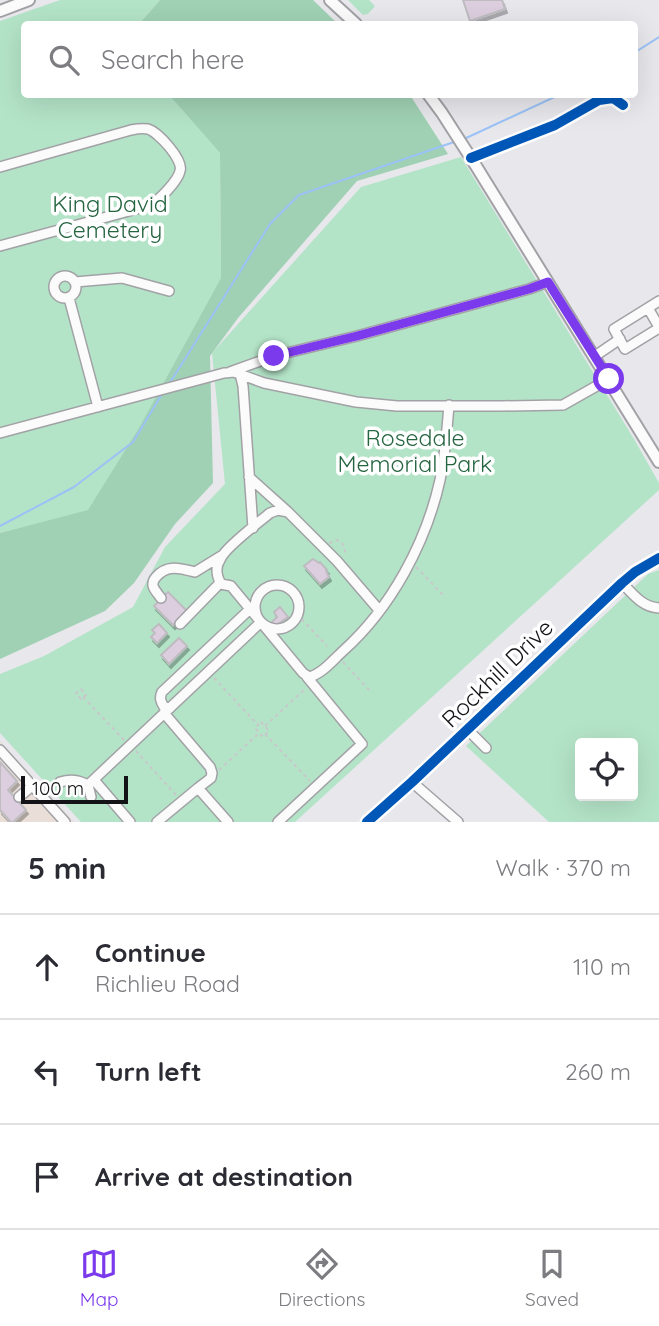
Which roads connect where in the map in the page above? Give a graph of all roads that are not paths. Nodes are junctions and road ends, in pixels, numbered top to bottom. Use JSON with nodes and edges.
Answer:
{"nodes":[{"id":1,"x":29,"y":0,"type":"edge"},
{"id":2,"x":330,"y":0,"type":"edge"},
{"id":3,"x":0,"y":11,"type":"edge"},
{"id":4,"x":353,"y":21,"type":"edge"},
{"id":5,"x":431,"y":98,"type":"edge"},
{"id":6,"x":623,"y":104,"type":"dead end"},
{"id":7,"x":471,"y":158,"type":"junction"},
{"id":8,"x":0,"y":167,"type":"edge"},
{"id":9,"x":0,"y":246,"type":"edge"},
{"id":10,"x":75,"y":282,"type":"junction"},
{"id":11,"x":548,"y":282,"type":"junction"},
{"id":12,"x":169,"y":291,"type":"dead end"},
{"id":13,"x":69,"y":298,"type":"junction"},
{"id":14,"x":659,"y":301,"type":"edge"},
{"id":15,"x":649,"y":308,"type":"junction"},
{"id":16,"x":659,"y":328,"type":"edge"},
{"id":17,"x":620,"y":340,"type":"junction"},
{"id":18,"x":594,"y":356,"type":"junction"},
{"id":19,"x":228,"y":372,"type":"junction"},
{"id":20,"x":240,"y":374,"type":"junction"},
{"id":21,"x":609,"y":379,"type":"junction"},
{"id":22,"x":257,"y":380,"type":"junction"},
{"id":23,"x":243,"y":393,"type":"junction"},
{"id":24,"x":449,"y":405,"type":"junction"},
{"id":25,"x":98,"y":407,"type":"junction"},
{"id":26,"x":0,"y":433,"type":"edge"},
{"id":27,"x":659,"y":462,"type":"edge"},
{"id":28,"x":249,"y":477,"type":"junction"},
{"id":29,"x":288,"y":512,"type":"junction"},
{"id":30,"x":253,"y":528,"type":"junction"},
{"id":31,"x":221,"y":556,"type":"junction"},
{"id":32,"x":659,"y":558,"type":"edge"},
{"id":33,"x":622,"y":583,"type":"junction"},
{"id":34,"x":221,"y":584,"type":"junction"},
{"id":35,"x":161,"y":598,"type":"dead end"},
{"id":36,"x":659,"y":608,"type":"edge"},
{"id":37,"x":250,"y":609,"type":"junction"},
{"id":38,"x":379,"y":610,"type":"junction"},
{"id":39,"x":261,"y":622,"type":"junction"},
{"id":40,"x":180,"y":624,"type":"dead end"},
{"id":41,"x":309,"y":680,"type":"junction"},
{"id":42,"x":167,"y":711,"type":"junction"},
{"id":43,"x":468,"y":730,"type":"junction"},
{"id":44,"x":486,"y":748,"type":"dead end"},
{"id":45,"x":0,"y":750,"type":"edge"},
{"id":46,"x":60,"y":782,"type":"dead end"},
{"id":47,"x":412,"y":782,"type":"junction"},
{"id":48,"x":91,"y":783,"type":"junction"},
{"id":49,"x":32,"y":786,"type":"junction"},
{"id":50,"x":198,"y":788,"type":"junction"},
{"id":51,"x":19,"y":797,"type":"dead end"},
{"id":52,"x":91,"y":797,"type":"dead end"},
{"id":53,"x":65,"y":822,"type":"edge"},
{"id":54,"x":130,"y":822,"type":"edge"},
{"id":55,"x":157,"y":822,"type":"edge"},
{"id":56,"x":228,"y":822,"type":"edge"},
{"id":57,"x":278,"y":822,"type":"edge"},
{"id":58,"x":367,"y":822,"type":"edge"},
{"id":59,"x":458,"y":822,"type":"edge"}],
"edges":[{"from":1,"to":3,"type":"main road"},
{"from":2,"to":4,"type":"main road"},
{"from":5,"to":7,"type":"main road"},
{"from":6,"to":7,"type":"street"},
{"from":7,"to":11,"type":"main road"},
{"from":8,"to":9,"type":"street"},
{"from":10,"to":12,"type":"street"},
{"from":10,"to":13,"type":"street"},
{"from":10,"to":13,"type":"street"},
{"from":11,"to":18,"type":"main road"},
{"from":11,"to":19,"type":"street"},
{"from":13,"to":25,"type":"street"},
{"from":14,"to":15,"type":"street"},
{"from":15,"to":16,"type":"street"},
{"from":15,"to":17,"type":"street"},
{"from":16,"to":17,"type":"street"},
{"from":17,"to":18,"type":"street"},
{"from":18,"to":21,"type":"main road"},
{"from":19,"to":20,"type":"street"},
{"from":19,"to":25,"type":"street"},
{"from":20,"to":22,"type":"street"},
{"from":20,"to":23,"type":"street"},
{"from":21,"to":24,"type":"street"},
{"from":21,"to":27,"type":"main road"},
{"from":22,"to":23,"type":"street"},
{"from":22,"to":24,"type":"street"},
{"from":23,"to":28,"type":"street"},
{"from":24,"to":38,"type":"street"},
{"from":25,"to":26,"type":"street"},
{"from":28,"to":29,"type":"street"},
{"from":28,"to":30,"type":"street"},
{"from":29,"to":30,"type":"street"},
{"from":29,"to":38,"type":"street"},
{"from":30,"to":31,"type":"street"},
{"from":31,"to":34,"type":"street"},
{"from":31,"to":35,"type":"street"},
{"from":32,"to":33,"type":"street","name":"Rockhill Drive"},
{"from":33,"to":36,"type":"street"},
{"from":33,"to":43,"type":"street","name":"Rockhill Drive"},
{"from":34,"to":37,"type":"street"},
{"from":34,"to":40,"type":"street"},
{"from":37,"to":39,"type":"street"},
{"from":37,"to":42,"type":"street"},
{"from":38,"to":41,"type":"street"},
{"from":39,"to":39,"type":"street"},
{"from":39,"to":41,"type":"street"},
{"from":39,"to":42,"type":"street"},
{"from":41,"to":57,"type":"street"},
{"from":42,"to":48,"type":"street"},
{"from":42,"to":50,"type":"street"},
{"from":43,"to":44,"type":"street"},
{"from":43,"to":47,"type":"street","name":"Rockhill Drive"},
{"from":45,"to":49,"type":"street"},
{"from":46,"to":48,"type":"street"},
{"from":47,"to":58,"type":"street","name":"Rockhill Drive"},
{"from":47,"to":59,"type":"street"},
{"from":48,"to":52,"type":"street"},
{"from":48,"to":54,"type":"street"},
{"from":49,"to":51,"type":"street"},
{"from":49,"to":53,"type":"street"},
{"from":50,"to":55,"type":"street"},
{"from":50,"to":56,"type":"street"}]}
